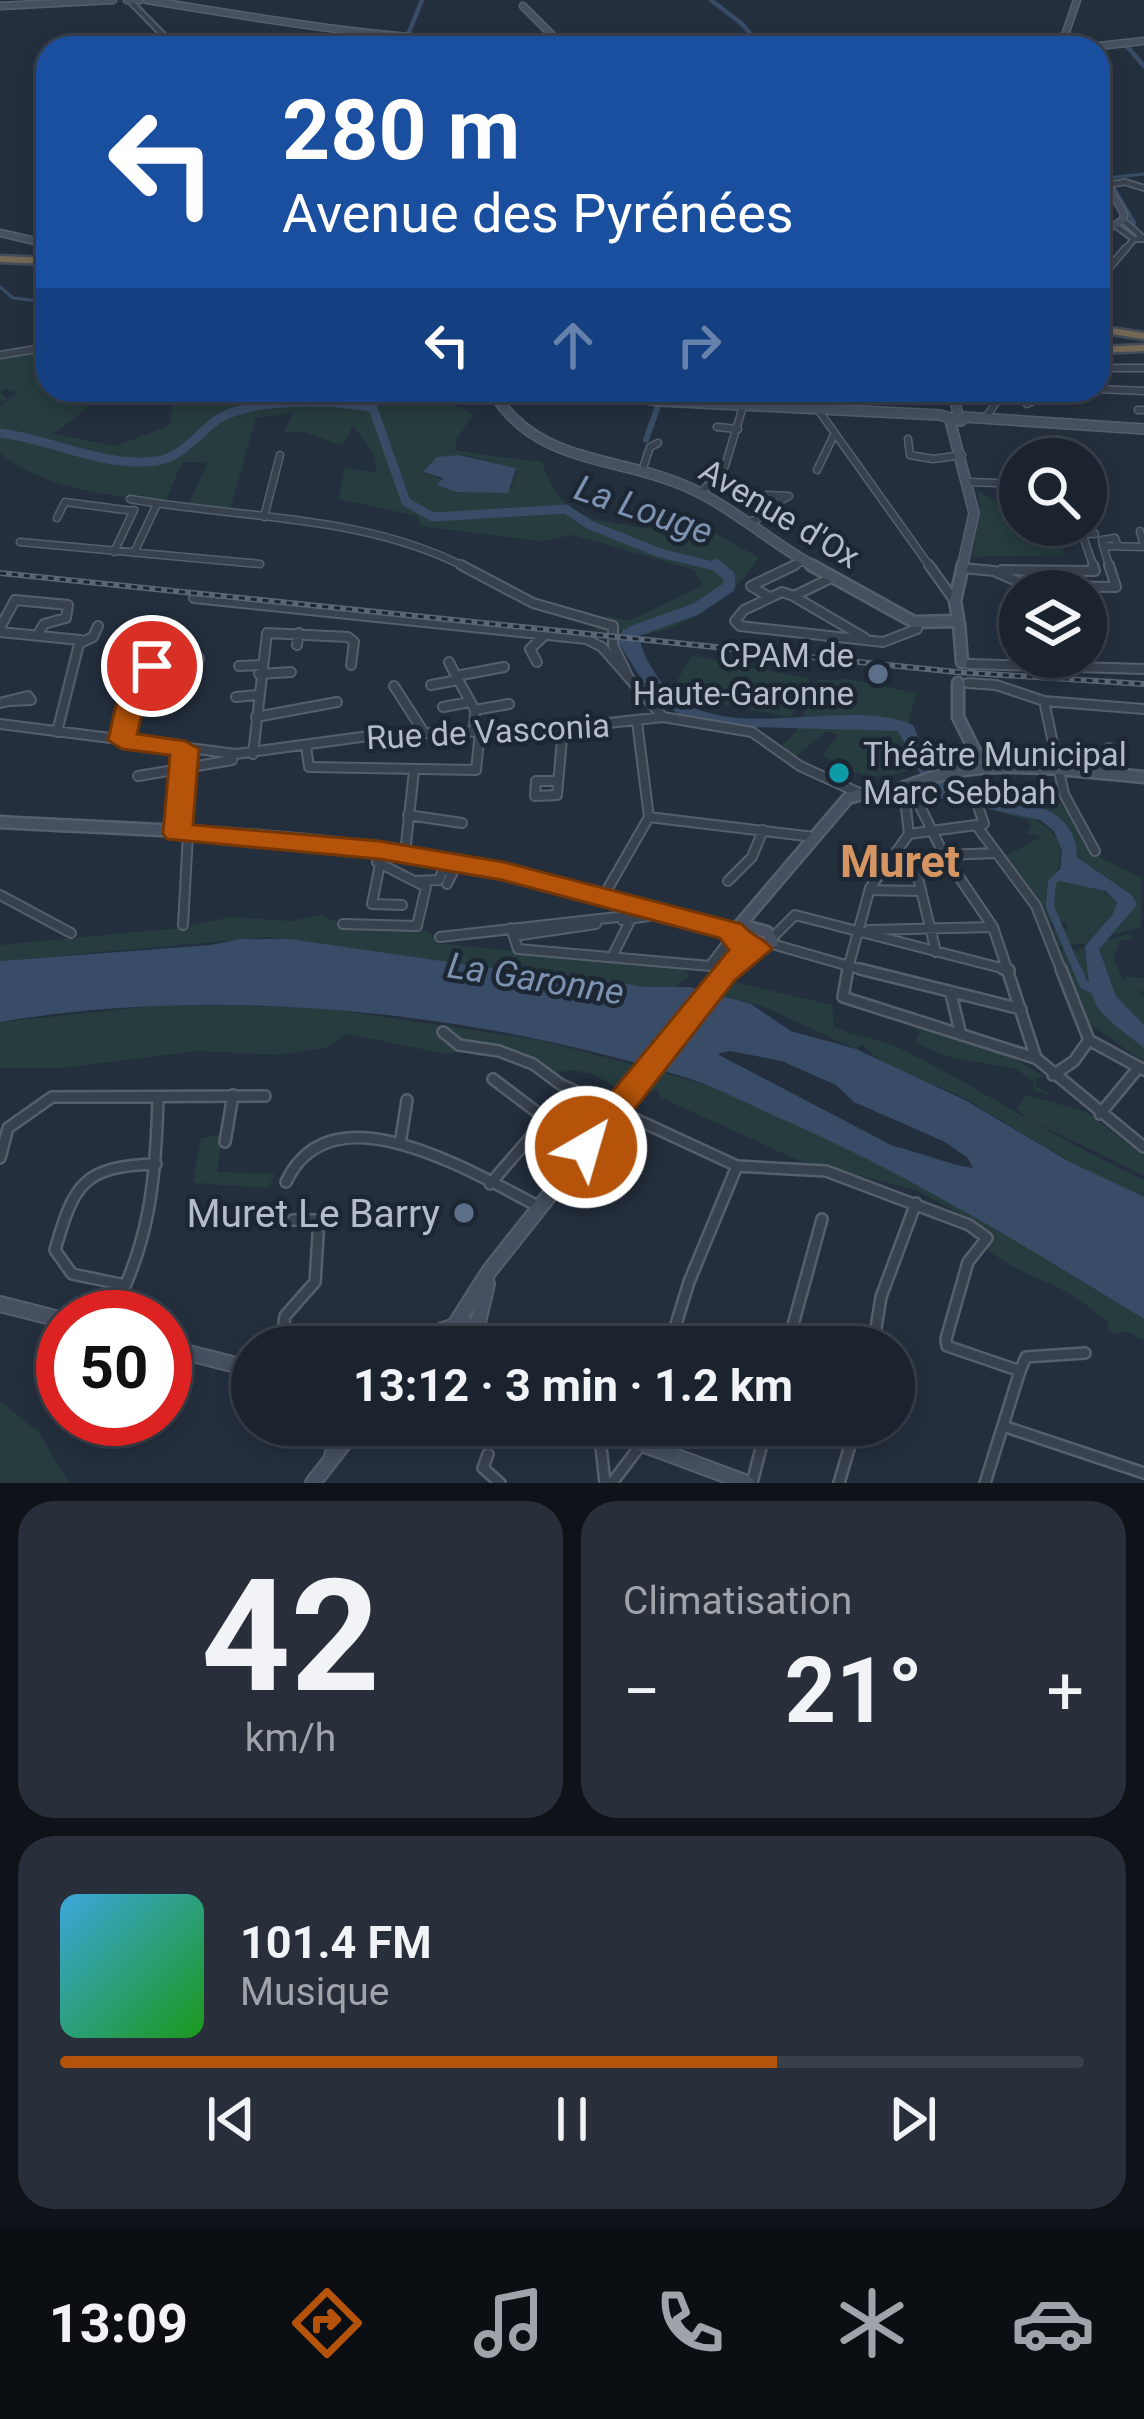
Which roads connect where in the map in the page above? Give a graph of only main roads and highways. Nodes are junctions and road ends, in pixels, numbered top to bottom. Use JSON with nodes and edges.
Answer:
{"nodes":[{"id":1,"x":113,"y":0,"type":"edge"},
{"id":2,"x":1077,"y":0,"type":"edge"},
{"id":3,"x":141,"y":1,"type":"edge"},
{"id":4,"x":521,"y":3,"type":"edge"},
{"id":5,"x":0,"y":6,"type":"edge"},
{"id":6,"x":422,"y":36,"type":"edge"},
{"id":7,"x":539,"y":36,"type":"edge"},
{"id":8,"x":555,"y":36,"type":"edge"},
{"id":9,"x":1062,"y":36,"type":"edge"},
{"id":10,"x":1144,"y":41,"type":"edge"},
{"id":11,"x":1110,"y":45,"type":"edge"},
{"id":12,"x":1110,"y":192,"type":"edge"},
{"id":13,"x":1110,"y":231,"type":"edge"},
{"id":14,"x":0,"y":233,"type":"edge"},
{"id":15,"x":36,"y":241,"type":"edge"},
{"id":16,"x":0,"y":257,"type":"edge"},
{"id":17,"x":36,"y":258,"type":"edge"},
{"id":18,"x":1110,"y":332,"type":"edge"},
{"id":19,"x":1144,"y":342,"type":"edge"},
{"id":20,"x":1110,"y":343,"type":"edge"},
{"id":21,"x":499,"y":402,"type":"edge"},
{"id":22,"x":747,"y":402,"type":"edge"},
{"id":23,"x":951,"y":402,"type":"edge"},
{"id":24,"x":953,"y":416,"type":"junction"},
{"id":25,"x":1144,"y":429,"type":"edge"},
{"id":26,"x":957,"y":621,"type":"junction"},
{"id":27,"x":965,"y":663,"type":"road end"},
{"id":28,"x":963,"y":683,"type":"road end"},
{"id":29,"x":983,"y":761,"type":"junction"},
{"id":30,"x":1144,"y":776,"type":"edge"},
{"id":31,"x":0,"y":822,"type":"edge"},
{"id":32,"x":738,"y":936,"type":"junction"},
{"id":33,"x":490,"y":1270,"type":"junction"},
{"id":34,"x":0,"y":1307,"type":"edge"},
{"id":35,"x":36,"y":1314,"type":"edge"},
{"id":36,"x":455,"y":1324,"type":"junction"},
{"id":37,"x":451,"y":1326,"type":"edge"},
{"id":38,"x":470,"y":1326,"type":"edge"},
{"id":39,"x":477,"y":1326,"type":"edge"},
{"id":40,"x":192,"y":1350,"type":"edge"},
{"id":41,"x":231,"y":1360,"type":"edge"},
{"id":42,"x":334,"y":1446,"type":"edge"},
{"id":43,"x":342,"y":1446,"type":"edge"},
{"id":44,"x":640,"y":1446,"type":"edge"},
{"id":45,"x":331,"y":1460,"type":"junction"},
{"id":46,"x":313,"y":1483,"type":"edge"},
{"id":47,"x":750,"y":1483,"type":"edge"}],
"edges":[{"from":1,"to":5,"type":"main road"},
{"from":2,"to":9,"type":"main road"},
{"from":3,"to":6,"type":"main road"},
{"from":4,"to":7,"type":"main road"},
{"from":4,"to":8,"type":"main road"},
{"from":10,"to":11,"type":"main road"},
{"from":12,"to":13,"type":"main road"},
{"from":14,"to":15,"type":"main road"},
{"from":16,"to":17,"type":"highway"},
{"from":18,"to":19,"type":"highway"},
{"from":19,"to":20,"type":"highway"},
{"from":21,"to":26,"type":"main road","name":"Avenue d'Ox"},
{"from":22,"to":24,"type":"main road"},
{"from":23,"to":24,"type":"main road"},
{"from":24,"to":25,"type":"main road"},
{"from":24,"to":26,"type":"main road"},
{"from":26,"to":27,"type":"main road"},
{"from":28,"to":29,"type":"main road"},
{"from":29,"to":30,"type":"main road"},
{"from":29,"to":32,"type":"main road"},
{"from":31,"to":32,"type":"main road"},
{"from":32,"to":32,"type":"main road"},
{"from":32,"to":33,"type":"main road"},
{"from":33,"to":36,"type":"main road"},
{"from":33,"to":39,"type":"main road"},
{"from":34,"to":35,"type":"main road"},
{"from":36,"to":37,"type":"main road"},
{"from":36,"to":38,"type":"main road"},
{"from":40,"to":41,"type":"main road"},
{"from":42,"to":45,"type":"main road"},
{"from":43,"to":45,"type":"main road"},
{"from":44,"to":47,"type":"main road"},
{"from":45,"to":46,"type":"main road"}]}
